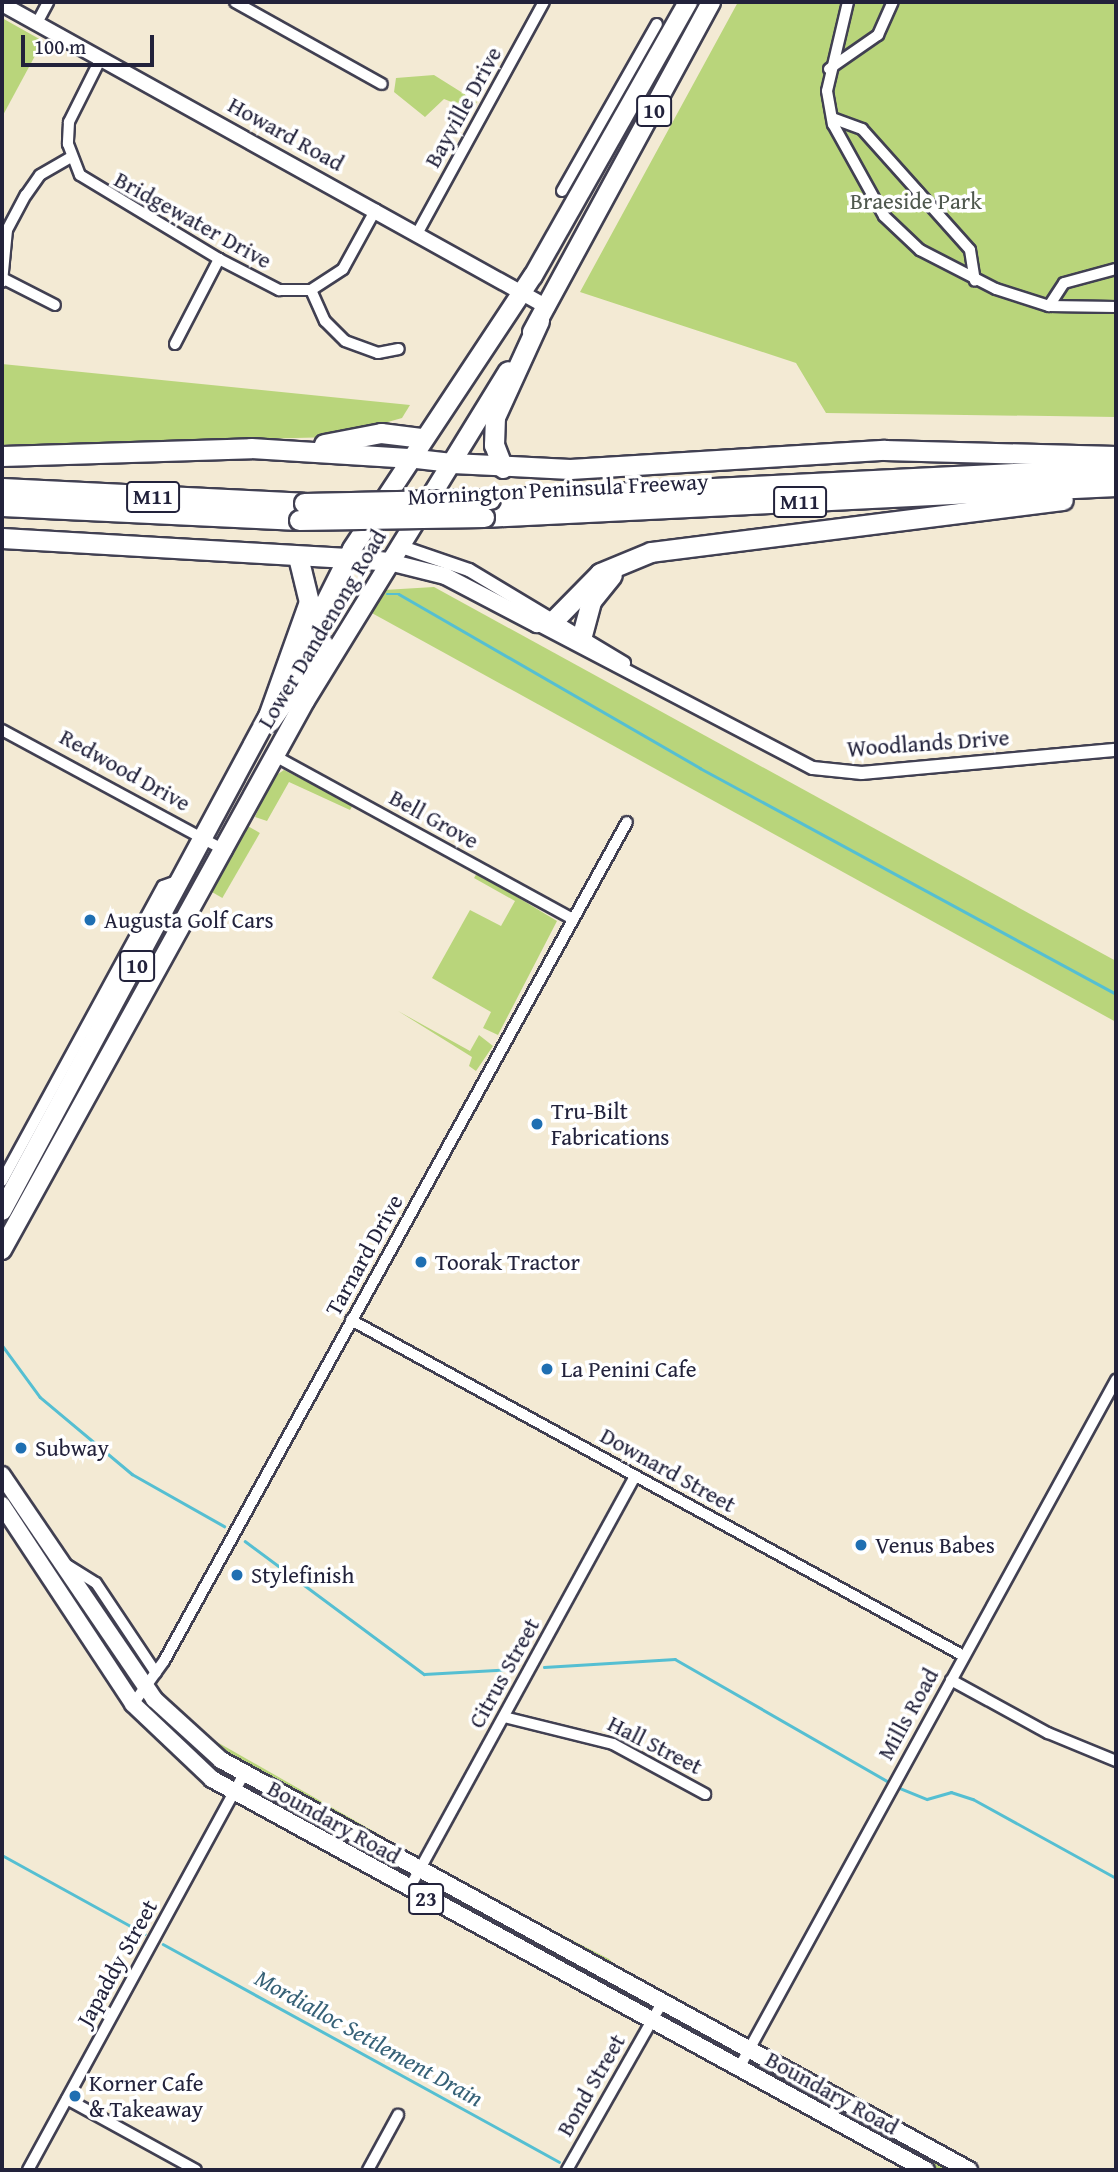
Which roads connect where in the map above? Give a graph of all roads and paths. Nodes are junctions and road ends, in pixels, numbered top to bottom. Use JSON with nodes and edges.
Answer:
{"nodes":[{"id":1,"x":48,"y":2,"type":"edge"},
{"id":2,"x":235,"y":2,"type":"edge"},
{"id":3,"x":544,"y":2,"type":"edge"},
{"id":4,"x":688,"y":2,"type":"edge"},
{"id":5,"x":711,"y":2,"type":"edge"},
{"id":6,"x":848,"y":2,"type":"edge"},
{"id":7,"x":893,"y":2,"type":"edge"},
{"id":8,"x":2,"y":4,"type":"edge"},
{"id":9,"x":37,"y":23,"type":"junction"},
{"id":10,"x":662,"y":32,"type":"junction"},
{"id":11,"x":101,"y":58,"type":"junction"},
{"id":12,"x":829,"y":69,"type":"junction"},
{"id":13,"x":382,"y":84,"type":"dead end"},
{"id":14,"x":832,"y":118,"type":"junction"},
{"id":15,"x":71,"y":157,"type":"junction"},
{"id":16,"x":576,"y":172,"type":"junction"},
{"id":17,"x":562,"y":191,"type":"dead end"},
{"id":18,"x":574,"y":208,"type":"junction"},
{"id":19,"x":376,"y":209,"type":"junction"},
{"id":20,"x":418,"y":232,"type":"junction"},
{"id":21,"x":219,"y":259,"type":"junction"},
{"id":22,"x":1116,"y":269,"type":"edge"},
{"id":23,"x":3,"y":281,"type":"edge"},
{"id":24,"x":975,"y":281,"type":"junction"},
{"id":25,"x":311,"y":290,"type":"junction"},
{"id":26,"x":523,"y":292,"type":"junction"},
{"id":27,"x":55,"y":305,"type":"dead end"},
{"id":28,"x":1049,"y":306,"type":"junction"},
{"id":29,"x":1116,"y":307,"type":"edge"},
{"id":30,"x":543,"y":314,"type":"junction"},
{"id":31,"x":175,"y":344,"type":"dead end"},
{"id":32,"x":399,"y":349,"type":"dead end"},
{"id":33,"x":421,"y":438,"type":"junction"},
{"id":34,"x":268,"y":449,"type":"junction"},
{"id":35,"x":2,"y":456,"type":"edge"},
{"id":36,"x":1116,"y":456,"type":"edge"},
{"id":37,"x":408,"y":458,"type":"junction"},
{"id":38,"x":452,"y":463,"type":"junction"},
{"id":39,"x":503,"y":468,"type":"junction"},
{"id":40,"x":1116,"y":468,"type":"edge"},
{"id":41,"x":1116,"y":486,"type":"edge"},
{"id":42,"x":2,"y":488,"type":"edge"},
{"id":43,"x":1116,"y":493,"type":"edge"},
{"id":44,"x":2,"y":506,"type":"edge"},
{"id":45,"x":487,"y":508,"type":"junction"},
{"id":46,"x":302,"y":512,"type":"junction"},
{"id":47,"x":2,"y":538,"type":"edge"},
{"id":48,"x":399,"y":546,"type":"junction"},
{"id":49,"x":298,"y":556,"type":"junction"},
{"id":50,"x":634,"y":557,"type":"junction"},
{"id":51,"x":347,"y":558,"type":"junction"},
{"id":52,"x":383,"y":561,"type":"junction"},
{"id":53,"x":546,"y":621,"type":"junction"},
{"id":54,"x":582,"y":635,"type":"junction"},
{"id":55,"x":641,"y":676,"type":"junction"},
{"id":56,"x":267,"y":719,"type":"junction"},
{"id":57,"x":2,"y":730,"type":"edge"},
{"id":58,"x":257,"y":741,"type":"junction"},
{"id":59,"x":1116,"y":750,"type":"edge"},
{"id":60,"x":275,"y":756,"type":"junction"},
{"id":61,"x":626,"y":822,"type":"dead end"},
{"id":62,"x":204,"y":838,"type":"junction"},
{"id":63,"x":226,"y":851,"type":"junction"},
{"id":64,"x":185,"y":879,"type":"junction"},
{"id":65,"x":573,"y":919,"type":"junction"},
{"id":66,"x":2,"y":1181,"type":"edge"},
{"id":67,"x":2,"y":1211,"type":"edge"},
{"id":68,"x":2,"y":1250,"type":"edge"},
{"id":69,"x":351,"y":1320,"type":"junction"},
{"id":70,"x":1116,"y":1380,"type":"edge"},
{"id":71,"x":2,"y":1475,"type":"edge"},
{"id":72,"x":635,"y":1476,"type":"junction"},
{"id":73,"x":2,"y":1505,"type":"edge"},
{"id":74,"x":66,"y":1565,"type":"junction"},
{"id":75,"x":964,"y":1656,"type":"junction"},
{"id":76,"x":156,"y":1673,"type":"junction"},
{"id":77,"x":951,"y":1680,"type":"junction"},
{"id":78,"x":145,"y":1688,"type":"junction"},
{"id":79,"x":132,"y":1704,"type":"junction"},
{"id":80,"x":504,"y":1717,"type":"junction"},
{"id":81,"x":1116,"y":1761,"type":"edge"},
{"id":82,"x":243,"y":1775,"type":"junction"},
{"id":83,"x":233,"y":1793,"type":"junction"},
{"id":84,"x":705,"y":1794,"type":"dead end"},
{"id":85,"x":419,"y":1870,"type":"junction"},
{"id":86,"x":409,"y":1889,"type":"junction"},
{"id":87,"x":662,"y":2003,"type":"junction"},
{"id":88,"x":651,"y":2021,"type":"junction"},
{"id":89,"x":749,"y":2050,"type":"junction"},
{"id":90,"x":738,"y":2068,"type":"junction"},
{"id":91,"x":67,"y":2099,"type":"junction"},
{"id":92,"x":398,"y":2115,"type":"dead end"},
{"id":93,"x":28,"y":2170,"type":"edge"},
{"id":94,"x":196,"y":2170,"type":"edge"},
{"id":95,"x":368,"y":2170,"type":"edge"},
{"id":96,"x":567,"y":2170,"type":"edge"},
{"id":97,"x":926,"y":2170,"type":"edge"},
{"id":98,"x":969,"y":2170,"type":"edge"}],
"edges":[{"from":1,"to":9,"type":"street"},
{"from":2,"to":13,"type":"street"},
{"from":3,"to":20,"type":"street","name":"Bayville Drive"},
{"from":4,"to":10,"type":"highway","name":"Lower Dandenong Road","number":"10"},
{"from":5,"to":30,"type":"highway","name":"Lower Dandenong Road","number":"10"},
{"from":6,"to":12,"type":"street"},
{"from":7,"to":12,"type":"street"},
{"from":8,"to":9,"type":"main road","name":"Howard Road"},
{"from":9,"to":11,"type":"main road","name":"Howard Road"},
{"from":10,"to":16,"type":"street","name":"Lower Dandenong Road"},
{"from":10,"to":18,"type":"highway","name":"Lower Dandenong Road","number":"10"},
{"from":11,"to":15,"type":"street"},
{"from":11,"to":19,"type":"main road","name":"Howard Road"},
{"from":12,"to":14,"type":"street"},
{"from":14,"to":24,"type":"street"},
{"from":14,"to":24,"type":"street"},
{"from":15,"to":21,"type":"street","name":"Bridgewater Drive"},
{"from":15,"to":23,"type":"street"},
{"from":16,"to":17,"type":"street","name":"Lower Dandenong Road"},
{"from":16,"to":18,"type":"street","name":"Lower Dandenong Road"},
{"from":18,"to":26,"type":"highway","name":"Lower Dandenong Road","number":"10"},
{"from":19,"to":20,"type":"main road","name":"Howard Road"},
{"from":19,"to":25,"type":"street"},
{"from":20,"to":26,"type":"main road","name":"Howard Road"},
{"from":21,"to":25,"type":"street","name":"Bridgewater Drive"},
{"from":21,"to":31,"type":"street"},
{"from":22,"to":28,"type":"street"},
{"from":23,"to":27,"type":"street"},
{"from":24,"to":28,"type":"street"},
{"from":25,"to":32,"type":"street"},
{"from":26,"to":30,"type":"main road","name":"Howard Road"},
{"from":26,"to":33,"type":"highway","name":"Lower Dandenong Road","number":"10"},
{"from":28,"to":29,"type":"street"},
{"from":30,"to":38,"type":"highway","name":"Lower Dandenong Road","number":"10"},
{"from":30,"to":39,"type":"highway"},
{"from":33,"to":34,"type":"highway"},
{"from":33,"to":37,"type":"highway","name":"Lower Dandenong Road","number":"10"},
{"from":34,"to":35,"type":"highway"},
{"from":34,"to":37,"type":"highway"},
{"from":36,"to":39,"type":"highway"},
{"from":37,"to":38,"type":"highway"},
{"from":37,"to":51,"type":"highway","name":"Lower Dandenong Road","number":"10"},
{"from":38,"to":39,"type":"highway"},
{"from":38,"to":48,"type":"highway","name":"Lower Dandenong Road","number":"10"},
{"from":40,"to":45,"type":"highway","name":"Mornington Peninsula Freeway","number":"M11"},
{"from":41,"to":45,"type":"highway","name":"Mornington Peninsula Freeway","number":"M11"},
{"from":42,"to":46,"type":"highway","name":"Mornington Peninsula Freeway","number":"M11"},
{"from":43,"to":50,"type":"highway"},
{"from":44,"to":46,"type":"highway","name":"Mornington Peninsula Freeway","number":"M11"},
{"from":45,"to":46,"type":"highway","name":"Mornington Peninsula Freeway","number":"M11","bridge":true},
{"from":47,"to":49,"type":"highway"},
{"from":48,"to":52,"type":"highway"},
{"from":48,"to":53,"type":"street","name":"Woodlands Drive"},
{"from":49,"to":51,"type":"highway"},
{"from":49,"to":56,"type":"highway"},
{"from":50,"to":53,"type":"highway"},
{"from":50,"to":54,"type":"highway"},
{"from":51,"to":52,"type":"highway"},
{"from":51,"to":56,"type":"highway","name":"Lower Dandenong Road","number":"10"},
{"from":52,"to":53,"type":"main road","name":"Woodlands Drive"},
{"from":52,"to":58,"type":"highway"},
{"from":52,"to":60,"type":"highway","name":"Lower Dandenong Road","number":"10"},
{"from":53,"to":54,"type":"street","name":"Woodlands Drive"},
{"from":53,"to":55,"type":"street","name":"Woodlands Drive"},
{"from":54,"to":55,"type":"street","name":"Woodlands Drive"},
{"from":55,"to":59,"type":"street","name":"Woodlands Drive"},
{"from":56,"to":58,"type":"highway","name":"Lower Dandenong Road","number":"10"},
{"from":57,"to":62,"type":"street","name":"Redwood Drive"},
{"from":58,"to":62,"type":"highway","name":"Lower Dandenong Road","number":"10"},
{"from":60,"to":63,"type":"highway","name":"Lower Dandenong Road","number":"10"},
{"from":60,"to":65,"type":"street","name":"Bell Grove"},
{"from":61,"to":65,"type":"street","name":"Tarnard Drive"},
{"from":62,"to":63,"type":"street","name":"Redwood Drive"},
{"from":62,"to":64,"type":"highway","name":"Lower Dandenong Road","number":"10"},
{"from":63,"to":68,"type":"highway","name":"Lower Dandenong Road","number":"10"},
{"from":64,"to":66,"type":"street"},
{"from":64,"to":67,"type":"highway","name":"Lower Dandenong Road","number":"10"},
{"from":65,"to":69,"type":"street","name":"Tarnard Drive"},
{"from":69,"to":72,"type":"street","name":"Downard Street"},
{"from":69,"to":76,"type":"street","name":"Tarnard Drive"},
{"from":70,"to":75,"type":"street","name":"Mills Road"},
{"from":71,"to":74,"type":"main road","name":"Boundary Road","number":"23"},
{"from":72,"to":75,"type":"street","name":"Downard Street"},
{"from":72,"to":80,"type":"street","name":"Citrus Street"},
{"from":73,"to":79,"type":"main road","name":"Boundary Road","number":"23"},
{"from":74,"to":76,"type":"street","name":"Boundary Road"},
{"from":74,"to":78,"type":"main road","name":"Boundary Road","number":"23"},
{"from":75,"to":77,"type":"street","name":"Mills Road"},
{"from":76,"to":78,"type":"street","name":"Tarnard Drive"},
{"from":77,"to":81,"type":"street"},
{"from":77,"to":89,"type":"street","name":"Mills Road"},
{"from":78,"to":79,"type":"street","name":"Tarnard Drive"},
{"from":78,"to":82,"type":"main road","name":"Boundary Road","number":"23"},
{"from":79,"to":83,"type":"main road","name":"Boundary Road","number":"23"},
{"from":80,"to":84,"type":"street","name":"Hall Street"},
{"from":80,"to":85,"type":"street","name":"Citrus Street"},
{"from":82,"to":83,"type":"street","name":"Japaddy Street"},
{"from":82,"to":85,"type":"main road","name":"Boundary Road","number":"23"},
{"from":83,"to":86,"type":"main road","name":"Boundary Road","number":"23"},
{"from":83,"to":91,"type":"street","name":"Japaddy Street"},
{"from":85,"to":86,"type":"street","name":"Citrus Street"},
{"from":85,"to":87,"type":"main road","name":"Boundary Road","number":"23"},
{"from":86,"to":88,"type":"main road","name":"Boundary Road","number":"23"},
{"from":87,"to":88,"type":"street","name":"Bond Street"},
{"from":87,"to":89,"type":"main road","name":"Boundary Road","number":"23"},
{"from":88,"to":90,"type":"main road","name":"Boundary Road","number":"23"},
{"from":88,"to":96,"type":"street","name":"Bond Street"},
{"from":89,"to":90,"type":"street","name":"Mills Road"},
{"from":89,"to":98,"type":"main road","name":"Boundary Road","number":"23"},
{"from":90,"to":97,"type":"main road","name":"Boundary Road","number":"23"},
{"from":91,"to":93,"type":"street","name":"Japaddy Street"},
{"from":91,"to":94,"type":"street"},
{"from":92,"to":95,"type":"street"}]}
